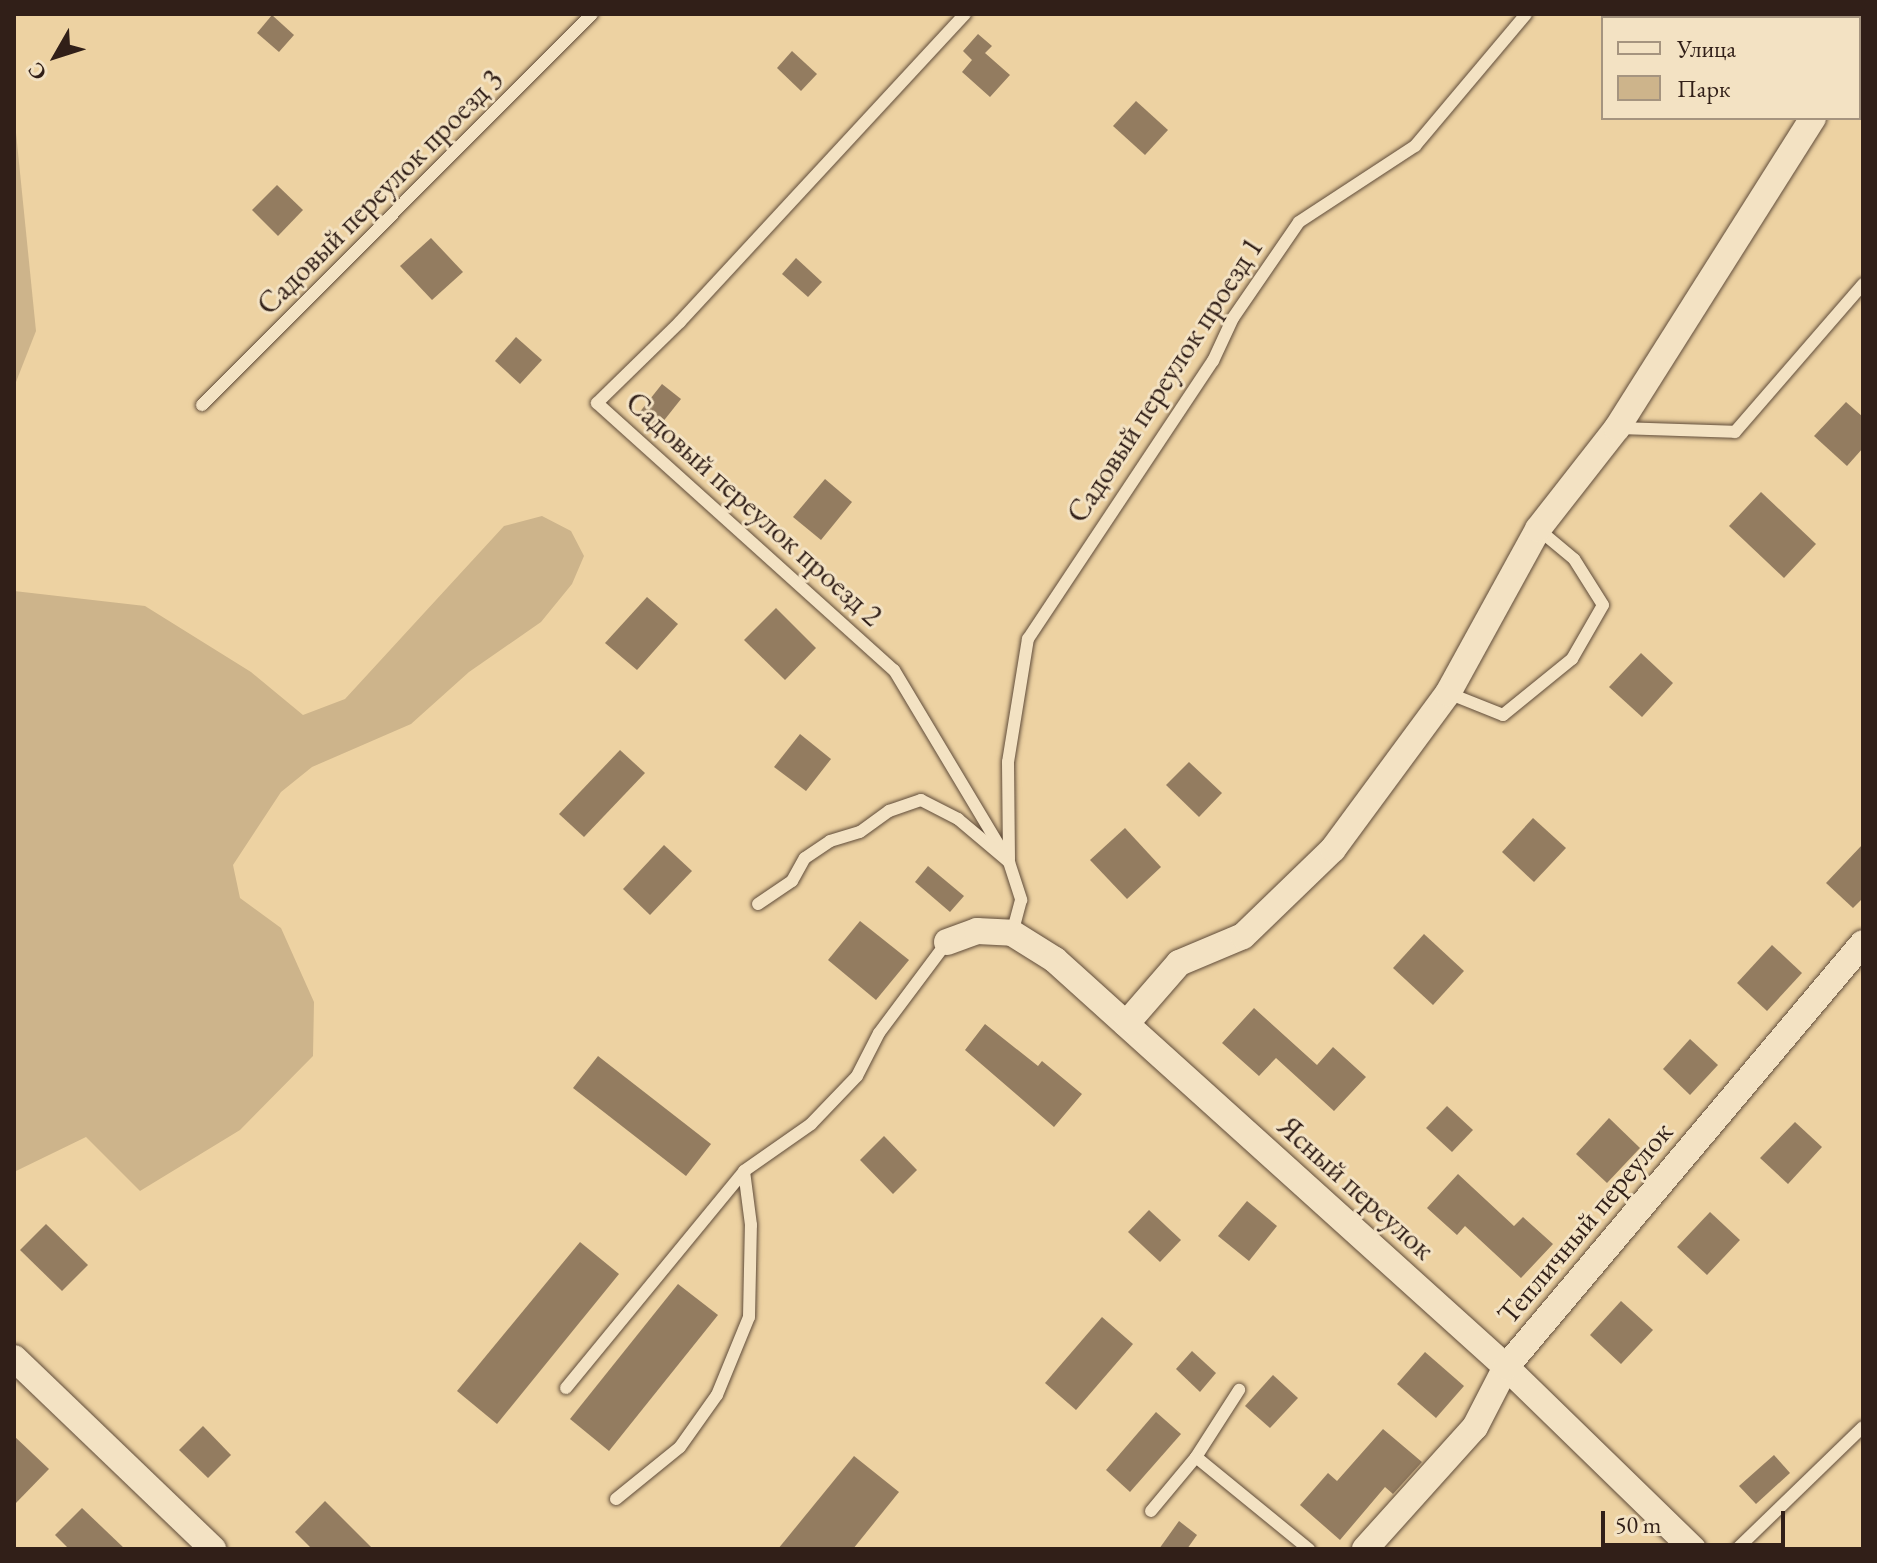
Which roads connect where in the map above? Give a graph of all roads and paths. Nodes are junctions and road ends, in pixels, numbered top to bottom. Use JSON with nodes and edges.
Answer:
{"nodes":[{"id":1,"x":592,"y":14,"type":"edge"},
{"id":2,"x":965,"y":14,"type":"edge"},
{"id":3,"x":1526,"y":14,"type":"edge"},
{"id":4,"x":1812,"y":120,"type":"edge"},
{"id":5,"x":1863,"y":284,"type":"edge"},
{"id":6,"x":202,"y":405,"type":"dead end"},
{"id":7,"x":1617,"y":428,"type":"junction"},
{"id":8,"x":1538,"y":529,"type":"junction"},
{"id":9,"x":1448,"y":693,"type":"junction"},
{"id":10,"x":1009,"y":862,"type":"junction"},
{"id":11,"x":758,"y":904,"type":"dead end"},
{"id":12,"x":1012,"y":933,"type":"junction"},
{"id":13,"x":947,"y":942,"type":"joint"},
{"id":14,"x":1863,"y":943,"type":"edge"},
{"id":15,"x":1126,"y":1024,"type":"junction"},
{"id":16,"x":744,"y":1171,"type":"junction"},
{"id":17,"x":14,"y":1358,"type":"edge"},
{"id":18,"x":1506,"y":1367,"type":"junction"},
{"id":19,"x":566,"y":1388,"type":"dead end"},
{"id":20,"x":1239,"y":1390,"type":"dead end"},
{"id":21,"x":1863,"y":1427,"type":"edge"},
{"id":22,"x":1196,"y":1457,"type":"junction"},
{"id":23,"x":616,"y":1499,"type":"dead end"},
{"id":24,"x":1151,"y":1511,"type":"dead end"},
{"id":25,"x":213,"y":1549,"type":"edge"},
{"id":26,"x":1309,"y":1549,"type":"edge"},
{"id":27,"x":1365,"y":1549,"type":"edge"},
{"id":28,"x":1693,"y":1549,"type":"edge"},
{"id":29,"x":1737,"y":1549,"type":"edge"}],
"edges":[{"from":1,"to":6,"type":"lane","name":"Садовый переулок проезд 3"},
{"from":2,"to":10,"type":"lane","name":"Садовый переулок проезд 2"},
{"from":3,"to":10,"type":"lane","name":"Садовый переулок проезд 1"},
{"from":4,"to":7,"type":"street"},
{"from":5,"to":7,"type":"lane"},
{"from":7,"to":8,"type":"street"},
{"from":8,"to":9,"type":"street"},
{"from":8,"to":9,"type":"lane"},
{"from":9,"to":15,"type":"street"},
{"from":10,"to":11,"type":"lane"},
{"from":10,"to":12,"type":"lane"},
{"from":12,"to":13,"type":"street"},
{"from":12,"to":15,"type":"street","name":"Ясный переулок"},
{"from":13,"to":16,"type":"lane"},
{"from":14,"to":18,"type":"street","name":"Тепличный переулок"},
{"from":15,"to":18,"type":"street","name":"Ясный переулок"},
{"from":16,"to":19,"type":"lane"},
{"from":16,"to":23,"type":"lane"},
{"from":17,"to":25,"type":"street"},
{"from":18,"to":27,"type":"street","name":"Тепличный переулок"},
{"from":18,"to":28,"type":"street","name":"Ясный переулок"},
{"from":20,"to":22,"type":"lane"},
{"from":21,"to":29,"type":"lane"},
{"from":22,"to":24,"type":"lane"},
{"from":22,"to":26,"type":"lane"}]}
